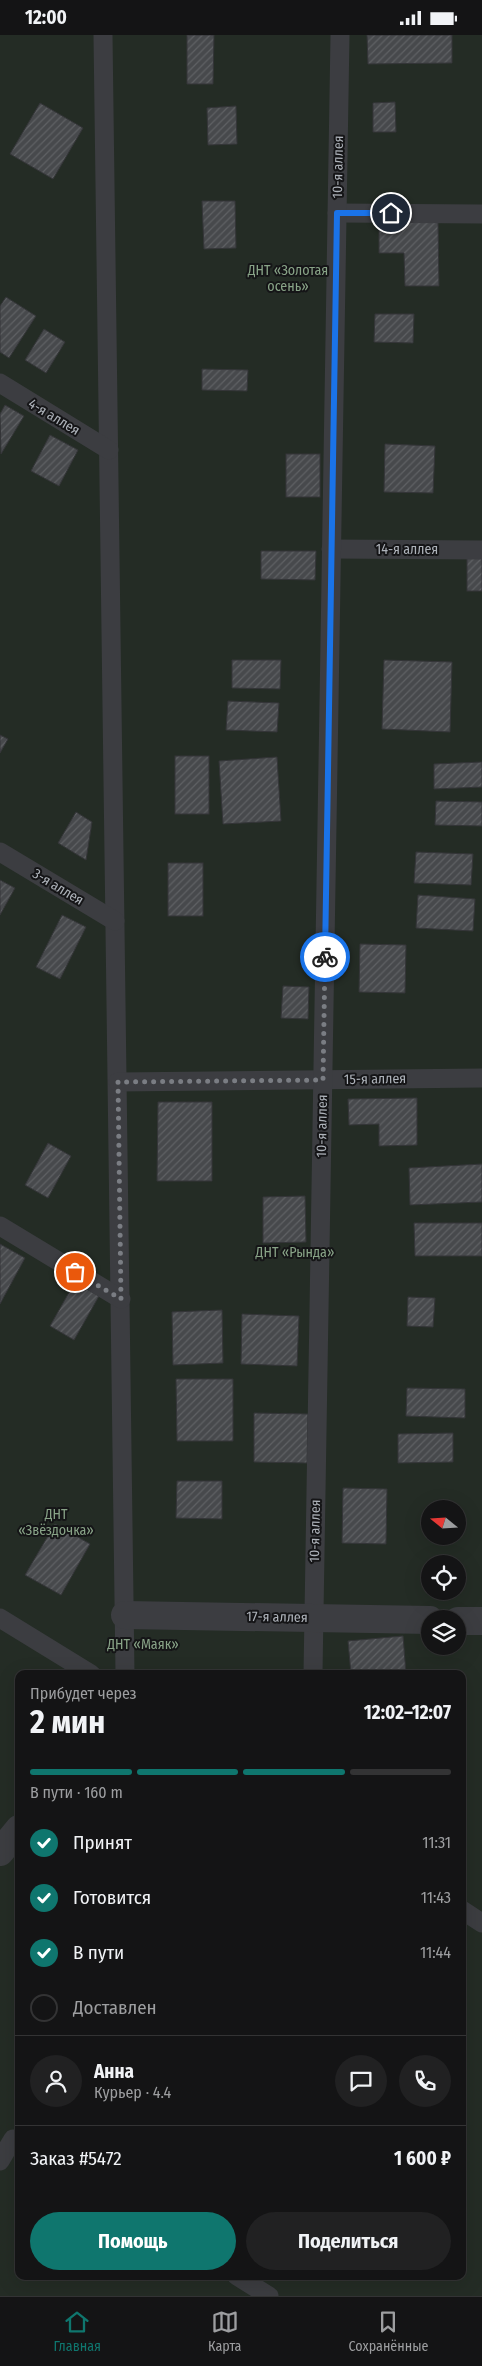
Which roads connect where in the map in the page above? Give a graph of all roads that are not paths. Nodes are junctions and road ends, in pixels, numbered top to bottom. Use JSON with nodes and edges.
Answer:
{"nodes":[{"id":1,"x":103,"y":35,"type":"edge"},
{"id":2,"x":340,"y":35,"type":"edge"},
{"id":3,"x":337,"y":213,"type":"junction"},
{"id":4,"x":482,"y":214,"type":"edge"},
{"id":5,"x":0,"y":383,"type":"edge"},
{"id":6,"x":109,"y":450,"type":"junction"},
{"id":7,"x":332,"y":549,"type":"junction"},
{"id":8,"x":482,"y":550,"type":"edge"},
{"id":9,"x":0,"y":852,"type":"edge"},
{"id":10,"x":116,"y":921,"type":"junction"},
{"id":11,"x":482,"y":1078,"type":"edge"},
{"id":12,"x":323,"y":1080,"type":"junction"},
{"id":13,"x":118,"y":1082,"type":"junction"},
{"id":14,"x":0,"y":1226,"type":"edge"},
{"id":15,"x":121,"y":1299,"type":"junction"},
{"id":16,"x":124,"y":1615,"type":"junction"},
{"id":17,"x":0,"y":1618,"type":"edge"},
{"id":18,"x":314,"y":1618,"type":"junction"},
{"id":19,"x":421,"y":1620,"type":"edge"},
{"id":20,"x":466,"y":1621,"type":"edge"},
{"id":21,"x":482,"y":1621,"type":"edge"},
{"id":22,"x":84,"y":1670,"type":"edge"},
{"id":23,"x":125,"y":1670,"type":"edge"},
{"id":24,"x":313,"y":1670,"type":"edge"},
{"id":25,"x":15,"y":1834,"type":"edge"},
{"id":26,"x":0,"y":1852,"type":"edge"},
{"id":27,"x":466,"y":1913,"type":"edge"},
{"id":28,"x":482,"y":1923,"type":"edge"},
{"id":29,"x":10,"y":2138,"type":"edge"},
{"id":30,"x":0,"y":2161,"type":"edge"},
{"id":31,"x":243,"y":2280,"type":"edge"},
{"id":32,"x":269,"y":2296,"type":"edge"}],
"edges":[{"from":1,"to":6,"type":"lane"},
{"from":2,"to":3,"type":"lane","name":"10-я аллея"},
{"from":3,"to":4,"type":"lane"},
{"from":3,"to":7,"type":"lane","name":"10-я аллея"},
{"from":5,"to":6,"type":"lane","name":"4-я аллея"},
{"from":6,"to":10,"type":"lane"},
{"from":7,"to":8,"type":"lane","name":"14-я аллея"},
{"from":7,"to":12,"type":"lane","name":"10-я аллея"},
{"from":9,"to":10,"type":"lane","name":"3-я аллея"},
{"from":10,"to":13,"type":"lane"},
{"from":11,"to":12,"type":"lane","name":"15-я аллея"},
{"from":12,"to":13,"type":"lane","name":"15-я аллея"},
{"from":12,"to":18,"type":"lane","name":"10-я аллея"},
{"from":13,"to":15,"type":"lane"},
{"from":14,"to":15,"type":"lane"},
{"from":15,"to":16,"type":"lane"},
{"from":16,"to":18,"type":"street","name":"17-я аллея"},
{"from":16,"to":23,"type":"lane"},
{"from":17,"to":22,"type":"lane"},
{"from":18,"to":19,"type":"street","name":"17-я аллея"},
{"from":18,"to":24,"type":"lane","name":"10-я аллея"},
{"from":20,"to":21,"type":"street"},
{"from":25,"to":26,"type":"street"},
{"from":27,"to":28,"type":"lane"},
{"from":29,"to":30,"type":"lane"},
{"from":31,"to":32,"type":"lane"}]}
